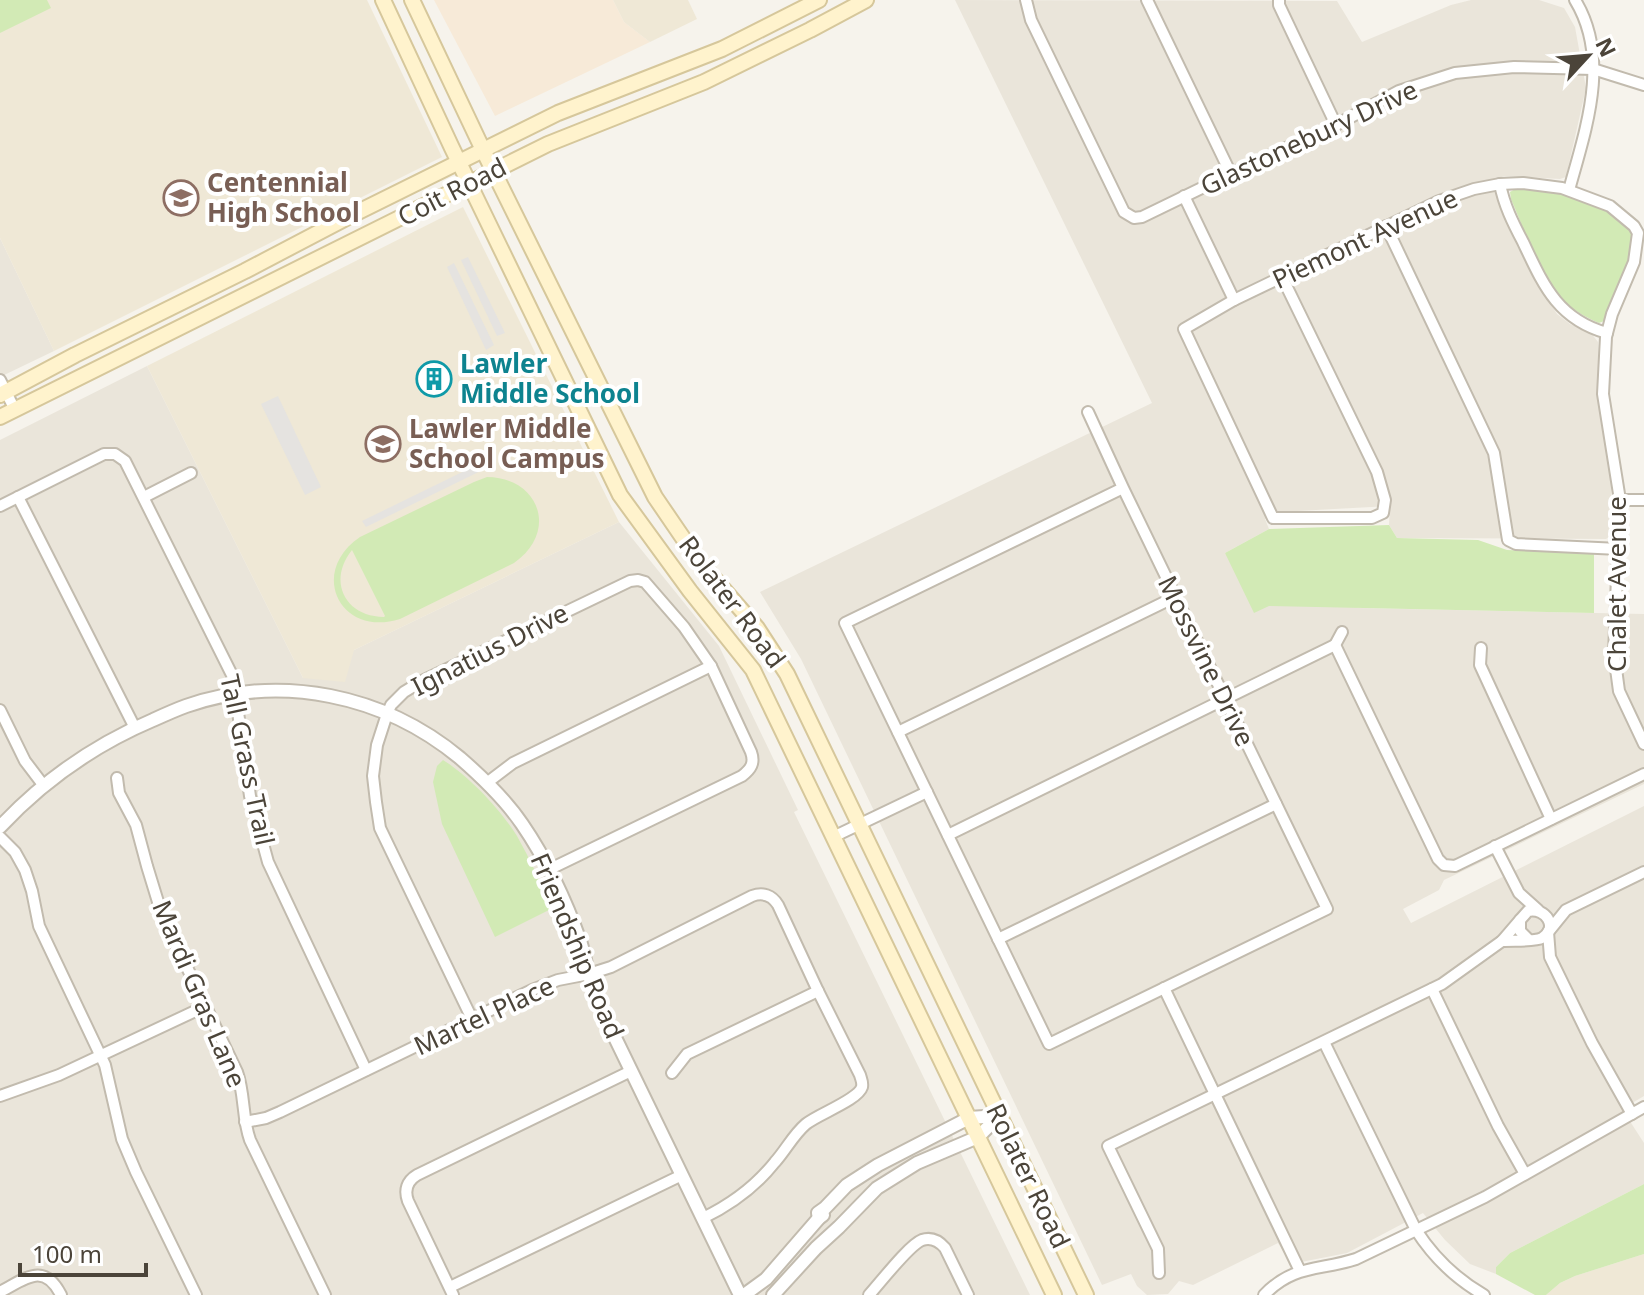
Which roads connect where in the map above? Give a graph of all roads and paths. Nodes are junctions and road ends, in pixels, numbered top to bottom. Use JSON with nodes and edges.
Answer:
{"nodes":[{"id":1,"x":383,"y":0,"type":"edge"},
{"id":2,"x":412,"y":0,"type":"edge"},
{"id":3,"x":819,"y":0,"type":"edge"},
{"id":4,"x":866,"y":0,"type":"edge"},
{"id":5,"x":1026,"y":0,"type":"edge"},
{"id":6,"x":1147,"y":0,"type":"edge"},
{"id":7,"x":1279,"y":0,"type":"edge"},
{"id":8,"x":1575,"y":0,"type":"edge"},
{"id":9,"x":800,"y":9,"type":"junction"},
{"id":10,"x":810,"y":30,"type":"junction"},
{"id":11,"x":1593,"y":69,"type":"junction"},
{"id":12,"x":657,"y":76,"type":"junction"},
{"id":13,"x":1644,"y":85,"type":"edge"},
{"id":14,"x":665,"y":98,"type":"junction"},
{"id":15,"x":1336,"y":125,"type":"junction"},
{"id":16,"x":483,"y":150,"type":"junction"},
{"id":17,"x":459,"y":163,"type":"junction"},
{"id":18,"x":494,"y":171,"type":"junction"},
{"id":19,"x":1231,"y":174,"type":"junction"},
{"id":20,"x":469,"y":184,"type":"junction"},
{"id":21,"x":1500,"y":184,"type":"junction"},
{"id":22,"x":1569,"y":190,"type":"junction"},
{"id":23,"x":1184,"y":196,"type":"junction"},
{"id":24,"x":1386,"y":226,"type":"junction"},
{"id":25,"x":1638,"y":232,"type":"joint"},
{"id":26,"x":1282,"y":277,"type":"junction"},
{"id":27,"x":189,"y":300,"type":"junction"},
{"id":28,"x":1234,"y":300,"type":"junction"},
{"id":29,"x":199,"y":317,"type":"junction"},
{"id":30,"x":1607,"y":333,"type":"junction"},
{"id":31,"x":580,"y":347,"type":"junction"},
{"id":32,"x":554,"y":359,"type":"junction"},
{"id":33,"x":2,"y":389,"type":"edge"},
{"id":34,"x":15,"y":410,"type":"junction"},
{"id":35,"x":1088,"y":412,"type":"dead end"},
{"id":36,"x":0,"y":417,"type":"edge"},
{"id":37,"x":191,"y":473,"type":"dead end"},
{"id":38,"x":1123,"y":488,"type":"junction"},
{"id":39,"x":652,"y":491,"type":"junction"},
{"id":40,"x":18,"y":497,"type":"junction"},
{"id":41,"x":144,"y":497,"type":"junction"},
{"id":42,"x":1620,"y":500,"type":"junction"},
{"id":43,"x":1644,"y":500,"type":"edge"},
{"id":44,"x":627,"y":505,"type":"junction"},
{"id":45,"x":0,"y":506,"type":"edge"},
{"id":46,"x":1619,"y":549,"type":"junction"},
{"id":47,"x":1175,"y":597,"type":"junction"},
{"id":48,"x":1342,"y":632,"type":"dead end"},
{"id":49,"x":1335,"y":645,"type":"junction"},
{"id":50,"x":1481,"y":648,"type":"dead end"},
{"id":51,"x":711,"y":666,"type":"junction"},
{"id":52,"x":236,"y":694,"type":"junction"},
{"id":53,"x":1226,"y":700,"type":"junction"},
{"id":54,"x":0,"y":710,"type":"edge"},
{"id":55,"x":387,"y":714,"type":"junction"},
{"id":56,"x":135,"y":728,"type":"junction"},
{"id":57,"x":898,"y":732,"type":"junction"},
{"id":58,"x":1644,"y":744,"type":"edge"},
{"id":59,"x":1644,"y":774,"type":"edge"},
{"id":60,"x":117,"y":778,"type":"dead end"},
{"id":61,"x":488,"y":782,"type":"junction"},
{"id":62,"x":44,"y":786,"type":"junction"},
{"id":63,"x":927,"y":792,"type":"junction"},
{"id":64,"x":1276,"y":804,"type":"junction"},
{"id":65,"x":1551,"y":819,"type":"junction"},
{"id":66,"x":859,"y":824,"type":"junction"},
{"id":67,"x":0,"y":827,"type":"edge"},
{"id":68,"x":948,"y":835,"type":"junction"},
{"id":69,"x":0,"y":837,"type":"edge"},
{"id":70,"x":833,"y":837,"type":"junction"},
{"id":71,"x":1495,"y":846,"type":"junction"},
{"id":72,"x":548,"y":870,"type":"junction"},
{"id":73,"x":1643,"y":874,"type":"edge"},
{"id":74,"x":1519,"y":893,"type":"junction"},
{"id":75,"x":1538,"y":910,"type":"junction"},
{"id":76,"x":1566,"y":910,"type":"junction"},
{"id":77,"x":1520,"y":919,"type":"junction"},
{"id":78,"x":1548,"y":932,"type":"junction"},
{"id":79,"x":998,"y":939,"type":"junction"},
{"id":80,"x":1530,"y":940,"type":"junction"},
{"id":81,"x":1502,"y":941,"type":"junction"},
{"id":82,"x":1550,"y":957,"type":"junction"},
{"id":83,"x":589,"y":974,"type":"junction"},
{"id":84,"x":1164,"y":988,"type":"junction"},
{"id":85,"x":1432,"y":989,"type":"junction"},
{"id":86,"x":818,"y":991,"type":"junction"},
{"id":87,"x":206,"y":1006,"type":"junction"},
{"id":88,"x":472,"y":1019,"type":"junction"},
{"id":89,"x":1324,"y":1042,"type":"junction"},
{"id":90,"x":101,"y":1055,"type":"junction"},
{"id":91,"x":366,"y":1070,"type":"junction"},
{"id":92,"x":631,"y":1071,"type":"junction"},
{"id":93,"x":672,"y":1073,"type":"dead end"},
{"id":94,"x":1216,"y":1094,"type":"junction"},
{"id":95,"x":0,"y":1096,"type":"edge"},
{"id":96,"x":1644,"y":1107,"type":"edge"},
{"id":97,"x":1632,"y":1114,"type":"junction"},
{"id":98,"x":999,"y":1116,"type":"junction"},
{"id":99,"x":969,"y":1118,"type":"junction"},
{"id":100,"x":245,"y":1122,"type":"junction"},
{"id":101,"x":978,"y":1137,"type":"junction"},
{"id":102,"x":1525,"y":1174,"type":"junction"},
{"id":103,"x":682,"y":1175,"type":"junction"},
{"id":104,"x":853,"y":1181,"type":"junction"},
{"id":105,"x":868,"y":1196,"type":"junction"},
{"id":106,"x":823,"y":1211,"type":"junction"},
{"id":107,"x":703,"y":1218,"type":"junction"},
{"id":108,"x":843,"y":1223,"type":"junction"},
{"id":109,"x":1416,"y":1230,"type":"junction"},
{"id":110,"x":1300,"y":1271,"type":"junction"},
{"id":111,"x":1159,"y":1273,"type":"dead end"},
{"id":112,"x":452,"y":1291,"type":"edge"},
{"id":113,"x":0,"y":1292,"type":"edge"},
{"id":114,"x":61,"y":1295,"type":"edge"},
{"id":115,"x":196,"y":1295,"type":"edge"},
{"id":116,"x":325,"y":1295,"type":"edge"},
{"id":117,"x":742,"y":1295,"type":"edge"},
{"id":118,"x":773,"y":1295,"type":"edge"},
{"id":119,"x":869,"y":1295,"type":"edge"},
{"id":120,"x":968,"y":1295,"type":"edge"},
{"id":121,"x":1054,"y":1295,"type":"edge"},
{"id":122,"x":1086,"y":1295,"type":"edge"},
{"id":123,"x":1264,"y":1295,"type":"edge"},
{"id":124,"x":1484,"y":1295,"type":"edge"}],
"edges":[{"from":1,"to":17,"type":"main road","name":"Rolater Road"},
{"from":2,"to":16,"type":"main road","name":"Rolater Road"},
{"from":3,"to":9,"type":"main road","name":"Coit Road"},
{"from":4,"to":10,"type":"main road","name":"Coit Road"},
{"from":5,"to":23,"type":"street","name":"Glastonebury Drive"},
{"from":6,"to":19,"type":"street"},
{"from":7,"to":15,"type":"street"},
{"from":8,"to":11,"type":"street"},
{"from":9,"to":10,"type":"main road"},
{"from":9,"to":12,"type":"main road","name":"Coit Road"},
{"from":10,"to":14,"type":"main road","name":"Coit Road"},
{"from":11,"to":13,"type":"street","name":"Glastonebury Drive"},
{"from":11,"to":15,"type":"street","name":"Glastonebury Drive"},
{"from":11,"to":22,"type":"street"},
{"from":12,"to":14,"type":"main road"},
{"from":12,"to":16,"type":"main road","name":"Coit Road"},
{"from":14,"to":18,"type":"main road","name":"Coit Road"},
{"from":15,"to":19,"type":"street","name":"Glastonebury Drive"},
{"from":16,"to":17,"type":"main road","name":"Coit Road"},
{"from":16,"to":18,"type":"main road","name":"Rolater Road"},
{"from":17,"to":20,"type":"main road","name":"Rolater Road"},
{"from":17,"to":27,"type":"main road","name":"Coit Road"},
{"from":18,"to":20,"type":"main road","name":"Coit Road"},
{"from":18,"to":31,"type":"main road","name":"Rolater Road"},
{"from":19,"to":23,"type":"street","name":"Glastonebury Drive"},
{"from":20,"to":29,"type":"main road","name":"Coit Road"},
{"from":20,"to":32,"type":"main road","name":"Rolater Road"},
{"from":21,"to":22,"type":"street","name":"Piemont Avenue"},
{"from":21,"to":24,"type":"street","name":"Piemont Avenue"},
{"from":21,"to":30,"type":"street"},
{"from":22,"to":25,"type":"street","name":"Piemont Avenue"},
{"from":23,"to":28,"type":"street"},
{"from":24,"to":26,"type":"street","name":"Piemont Avenue"},
{"from":24,"to":46,"type":"street"},
{"from":25,"to":30,"type":"street","name":"Chalet Avenue"},
{"from":26,"to":28,"type":"street","name":"Piemont Avenue"},
{"from":26,"to":28,"type":"street","name":"Piemont Avenue"},
{"from":27,"to":29,"type":"main road"},
{"from":27,"to":33,"type":"main road","name":"Coit Road"},
{"from":29,"to":34,"type":"main road","name":"Coit Road"},
{"from":30,"to":42,"type":"street","name":"Chalet Avenue"},
{"from":31,"to":32,"type":"main road"},
{"from":31,"to":39,"type":"main road","name":"Rolater Road"},
{"from":32,"to":44,"type":"main road","name":"Rolater Road"},
{"from":33,"to":34,"type":"street"},
{"from":34,"to":36,"type":"main road","name":"Coit Road"},
{"from":35,"to":38,"type":"street","name":"Mossvine Drive"},
{"from":37,"to":41,"type":"street"},
{"from":38,"to":47,"type":"street","name":"Mossvine Drive"},
{"from":38,"to":57,"type":"street"},
{"from":39,"to":44,"type":"main road"},
{"from":39,"to":66,"type":"main road","name":"Rolater Road"},
{"from":40,"to":41,"type":"street","name":"Tall Grass Trail"},
{"from":40,"to":45,"type":"street"},
{"from":40,"to":56,"type":"street"},
{"from":41,"to":52,"type":"street","name":"Tall Grass Trail"},
{"from":42,"to":43,"type":"street"},
{"from":42,"to":46,"type":"street","name":"Chalet Avenue"},
{"from":44,"to":70,"type":"main road","name":"Rolater Road"},
{"from":46,"to":58,"type":"street","name":"Chalet Avenue"},
{"from":47,"to":53,"type":"street","name":"Mossvine Drive"},
{"from":47,"to":57,"type":"street"},
{"from":48,"to":49,"type":"street"},
{"from":49,"to":53,"type":"street"},
{"from":49,"to":71,"type":"street"},
{"from":50,"to":65,"type":"street"},
{"from":51,"to":55,"type":"street","name":"Ignatius Drive"},
{"from":51,"to":61,"type":"street"},
{"from":51,"to":72,"type":"street"},
{"from":52,"to":55,"type":"street","name":"Friendship Road"},
{"from":52,"to":56,"type":"street","name":"Friendship Road"},
{"from":52,"to":91,"type":"street","name":"Tall Grass Trail"},
{"from":53,"to":64,"type":"street","name":"Mossvine Drive"},
{"from":53,"to":68,"type":"street"},
{"from":54,"to":62,"type":"street"},
{"from":55,"to":61,"type":"street","name":"Friendship Road"},
{"from":55,"to":88,"type":"street","name":"Ignatius Drive"},
{"from":56,"to":62,"type":"street","name":"Friendship Road"},
{"from":57,"to":63,"type":"street"},
{"from":59,"to":65,"type":"street"},
{"from":60,"to":87,"type":"street","name":"Mardi Gras Lane"},
{"from":61,"to":72,"type":"street","name":"Friendship Road"},
{"from":62,"to":67,"type":"street","name":"Friendship Road"},
{"from":63,"to":66,"type":"street"},
{"from":63,"to":68,"type":"street"},
{"from":64,"to":79,"type":"street"},
{"from":64,"to":84,"type":"street","name":"Mossvine Drive"},
{"from":65,"to":71,"type":"street"},
{"from":66,"to":70,"type":"street"},
{"from":66,"to":98,"type":"main road","name":"Rolater Road"},
{"from":68,"to":79,"type":"street"},
{"from":69,"to":90,"type":"street"},
{"from":70,"to":99,"type":"main road","name":"Rolater Road"},
{"from":71,"to":74,"type":"street"},
{"from":72,"to":83,"type":"street","name":"Friendship Road"},
{"from":73,"to":76,"type":"street"},
{"from":74,"to":75,"type":"street"},
{"from":74,"to":77,"type":"street"},
{"from":75,"to":76,"type":"street"},
{"from":75,"to":77,"type":"street"},
{"from":75,"to":78,"type":"street"},
{"from":76,"to":78,"type":"street"},
{"from":77,"to":80,"type":"street"},
{"from":77,"to":81,"type":"street"},
{"from":78,"to":80,"type":"street"},
{"from":78,"to":82,"type":"street"},
{"from":79,"to":84,"type":"street"},
{"from":80,"to":81,"type":"street"},
{"from":80,"to":82,"type":"street"},
{"from":81,"to":85,"type":"street"},
{"from":82,"to":97,"type":"street"},
{"from":83,"to":86,"type":"street","name":"Martel Place"},
{"from":83,"to":88,"type":"street","name":"Martel Place"},
{"from":83,"to":92,"type":"street","name":"Friendship Road"},
{"from":84,"to":94,"type":"street"},
{"from":85,"to":89,"type":"street"},
{"from":85,"to":102,"type":"street"},
{"from":86,"to":93,"type":"street"},
{"from":86,"to":107,"type":"street"},
{"from":87,"to":90,"type":"street"},
{"from":87,"to":100,"type":"street","name":"Mardi Gras Lane"},
{"from":88,"to":91,"type":"street","name":"Martel Place"},
{"from":89,"to":94,"type":"street"},
{"from":89,"to":109,"type":"street"},
{"from":90,"to":95,"type":"street"},
{"from":90,"to":115,"type":"street"},
{"from":91,"to":100,"type":"street","name":"Martel Place"},
{"from":92,"to":103,"type":"street","name":"Friendship Road"},
{"from":92,"to":112,"type":"street"},
{"from":94,"to":110,"type":"street"},
{"from":94,"to":111,"type":"street"},
{"from":96,"to":97,"type":"street"},
{"from":97,"to":102,"type":"street"},
{"from":98,"to":99,"type":"street"},
{"from":98,"to":101,"type":"street"},
{"from":98,"to":122,"type":"main road","name":"Rolater Road"},
{"from":99,"to":101,"type":"main road","name":"Rolater Road"},
{"from":99,"to":104,"type":"street"},
{"from":100,"to":116,"type":"street","name":"Mardi Gras Lane"},
{"from":101,"to":105,"type":"street"},
{"from":101,"to":121,"type":"main road","name":"Rolater Road"},
{"from":102,"to":109,"type":"street"},
{"from":103,"to":107,"type":"street","name":"Friendship Road"},
{"from":103,"to":112,"type":"street"},
{"from":104,"to":105,"type":"street"},
{"from":104,"to":106,"type":"street"},
{"from":105,"to":108,"type":"street"},
{"from":106,"to":108,"type":"street"},
{"from":106,"to":117,"type":"street"},
{"from":107,"to":117,"type":"street","name":"Friendship Road"},
{"from":108,"to":118,"type":"street"},
{"from":109,"to":110,"type":"street"},
{"from":109,"to":124,"type":"street"},
{"from":110,"to":123,"type":"street"},
{"from":113,"to":114,"type":"street"},
{"from":119,"to":120,"type":"street"}]}
